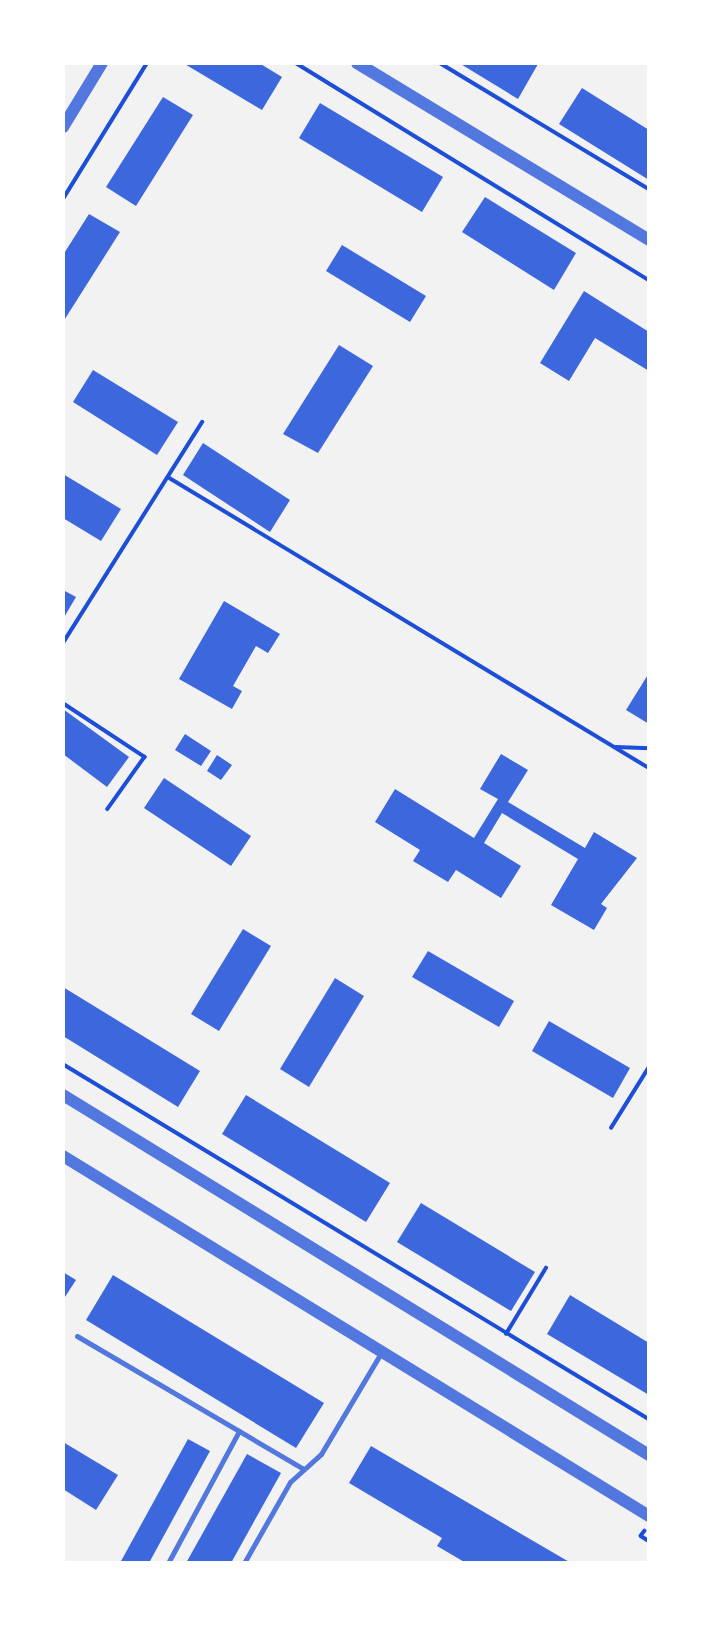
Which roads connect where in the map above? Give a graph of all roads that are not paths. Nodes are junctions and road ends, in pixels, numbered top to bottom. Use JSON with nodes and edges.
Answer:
{"nodes":[{"id":1,"x":102,"y":63,"type":"edge"},
{"id":2,"x":357,"y":63,"type":"edge"},
{"id":3,"x":63,"y":127,"type":"edge"},
{"id":4,"x":649,"y":240,"type":"edge"},
{"id":5,"x":63,"y":1095,"type":"edge"},
{"id":6,"x":63,"y":1156,"type":"edge"},
{"id":7,"x":77,"y":1336,"type":"dead end"},
{"id":8,"x":382,"y":1352,"type":"junction"},
{"id":9,"x":239,"y":1431,"type":"junction"},
{"id":10,"x":649,"y":1455,"type":"edge"},
{"id":11,"x":304,"y":1469,"type":"junction"},
{"id":12,"x":649,"y":1516,"type":"edge"},
{"id":13,"x":168,"y":1563,"type":"edge"},
{"id":14,"x":244,"y":1563,"type":"edge"}],
"edges":[{"from":1,"to":3,"type":"street"},
{"from":2,"to":4,"type":"street"},
{"from":5,"to":10,"type":"street"},
{"from":6,"to":8,"type":"street"},
{"from":7,"to":9,"type":"lane"},
{"from":8,"to":11,"type":"lane"},
{"from":8,"to":12,"type":"street"},
{"from":9,"to":11,"type":"lane"},
{"from":9,"to":13,"type":"lane"},
{"from":11,"to":14,"type":"lane"}]}
